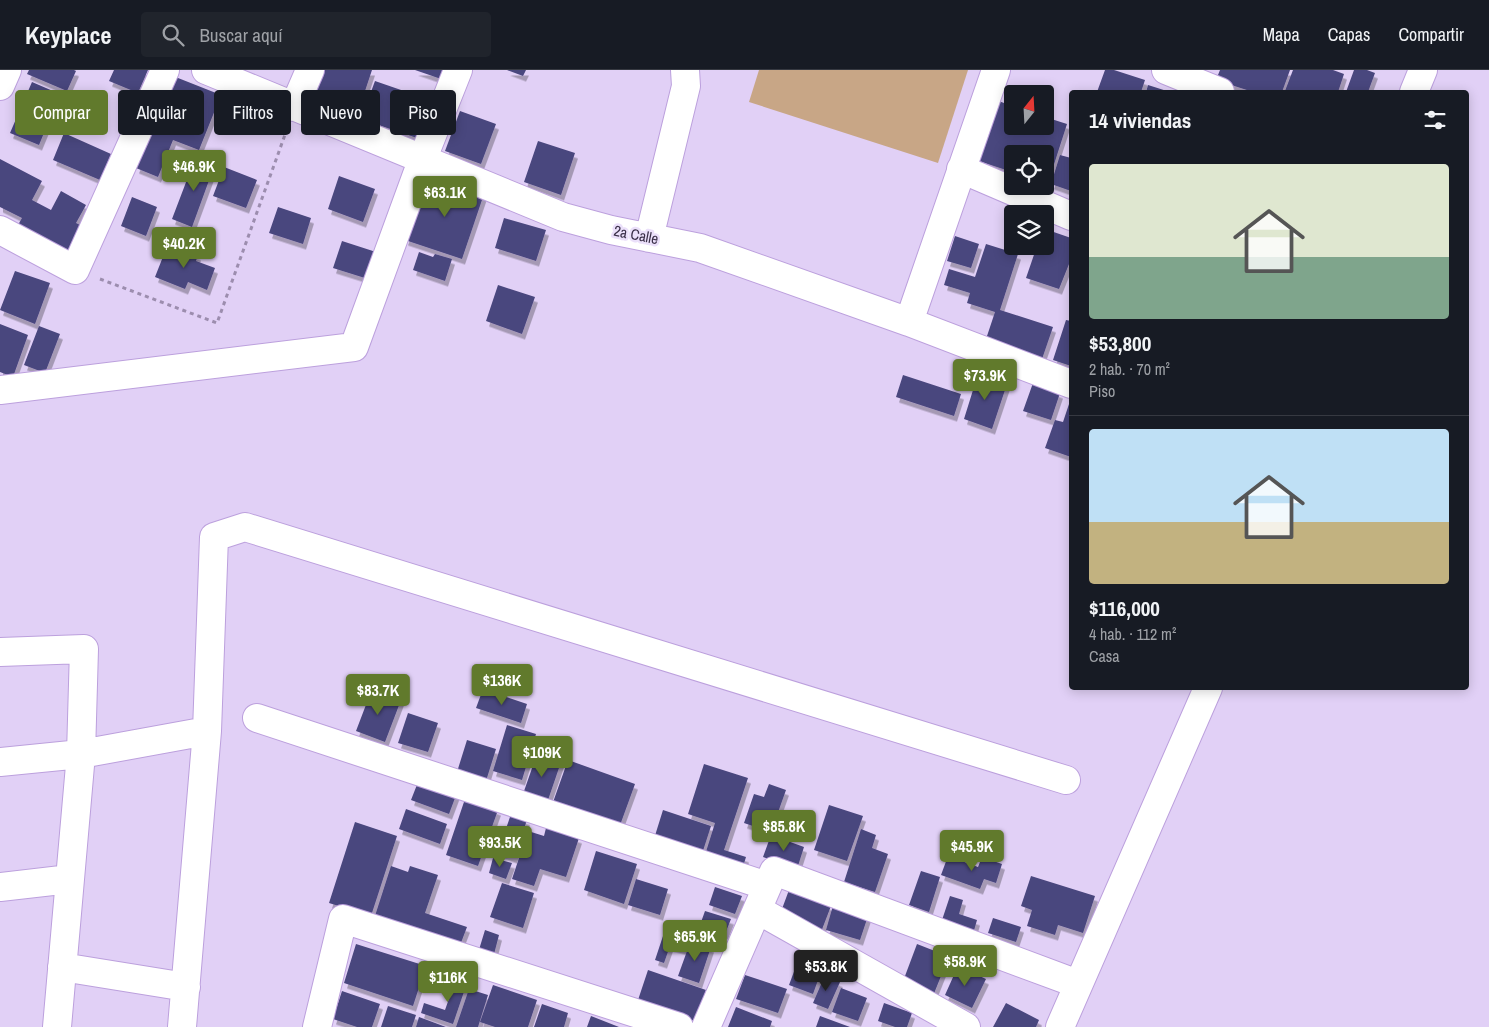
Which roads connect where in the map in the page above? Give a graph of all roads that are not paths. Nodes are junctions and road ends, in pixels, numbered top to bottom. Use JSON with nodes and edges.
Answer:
{"nodes":[{"id":1,"x":7,"y":70,"type":"edge"},
{"id":2,"x":164,"y":70,"type":"edge"},
{"id":3,"x":206,"y":70,"type":"edge"},
{"id":4,"x":310,"y":70,"type":"edge"},
{"id":5,"x":458,"y":70,"type":"edge"},
{"id":6,"x":685,"y":70,"type":"edge"},
{"id":7,"x":996,"y":70,"type":"edge"},
{"id":8,"x":1166,"y":70,"type":"edge"},
{"id":9,"x":1423,"y":70,"type":"edge"},
{"id":10,"x":0,"y":86,"type":"edge"},
{"id":11,"x":1215,"y":90,"type":"edge"},
{"id":12,"x":1415,"y":90,"type":"edge"},
{"id":13,"x":294,"y":108,"type":"junction"},
{"id":14,"x":423,"y":158,"type":"junction"},
{"id":15,"x":961,"y":169,"type":"junction"},
{"id":16,"x":1069,"y":215,"type":"edge"},
{"id":17,"x":0,"y":230,"type":"edge"},
{"id":18,"x":649,"y":238,"type":"junction"},
{"id":19,"x":909,"y":322,"type":"junction"},
{"id":20,"x":1069,"y":383,"type":"edge"},
{"id":21,"x":0,"y":390,"type":"edge"},
{"id":22,"x":0,"y":652,"type":"edge"},
{"id":23,"x":1207,"y":690,"type":"edge"},
{"id":24,"x":257,"y":718,"type":"dead end"},
{"id":25,"x":208,"y":731,"type":"junction"},
{"id":26,"x":81,"y":754,"type":"junction"},
{"id":27,"x":0,"y":762,"type":"edge"},
{"id":28,"x":1066,"y":780,"type":"dead end"},
{"id":29,"x":70,"y":879,"type":"junction"},
{"id":30,"x":0,"y":887,"type":"edge"},
{"id":31,"x":762,"y":898,"type":"junction"},
{"id":32,"x":62,"y":967,"type":"junction"},
{"id":33,"x":1078,"y":984,"type":"junction"},
{"id":34,"x":186,"y":986,"type":"junction"},
{"id":35,"x":321,"y":1026,"type":"edge"},
{"id":36,"x":57,"y":1027,"type":"edge"},
{"id":37,"x":182,"y":1027,"type":"edge"},
{"id":38,"x":679,"y":1027,"type":"edge"},
{"id":39,"x":706,"y":1027,"type":"edge"},
{"id":40,"x":966,"y":1027,"type":"edge"},
{"id":41,"x":1060,"y":1027,"type":"edge"}],
"edges":[{"from":1,"to":10,"type":"street"},
{"from":2,"to":17,"type":"street"},
{"from":3,"to":13,"type":"street","name":"2a Calle"},
{"from":4,"to":13,"type":"street"},
{"from":5,"to":14,"type":"street"},
{"from":6,"to":18,"type":"street"},
{"from":7,"to":15,"type":"street"},
{"from":8,"to":11,"type":"street"},
{"from":9,"to":12,"type":"street"},
{"from":13,"to":14,"type":"street","name":"2a Calle"},
{"from":14,"to":18,"type":"street","name":"2a Calle"},
{"from":14,"to":21,"type":"street"},
{"from":15,"to":16,"type":"street"},
{"from":15,"to":19,"type":"street"},
{"from":18,"to":19,"type":"street","name":"2a Calle"},
{"from":19,"to":20,"type":"street","name":"2a Calle"},
{"from":22,"to":26,"type":"street"},
{"from":23,"to":33,"type":"street"},
{"from":24,"to":31,"type":"street"},
{"from":25,"to":26,"type":"street"},
{"from":25,"to":28,"type":"street"},
{"from":25,"to":34,"type":"street"},
{"from":26,"to":27,"type":"street"},
{"from":26,"to":29,"type":"street"},
{"from":29,"to":30,"type":"street"},
{"from":29,"to":32,"type":"street"},
{"from":31,"to":33,"type":"street"},
{"from":31,"to":39,"type":"street"},
{"from":31,"to":40,"type":"street"},
{"from":32,"to":34,"type":"street"},
{"from":32,"to":36,"type":"street"},
{"from":33,"to":41,"type":"street"},
{"from":34,"to":37,"type":"street"},
{"from":35,"to":38,"type":"street"}]}
